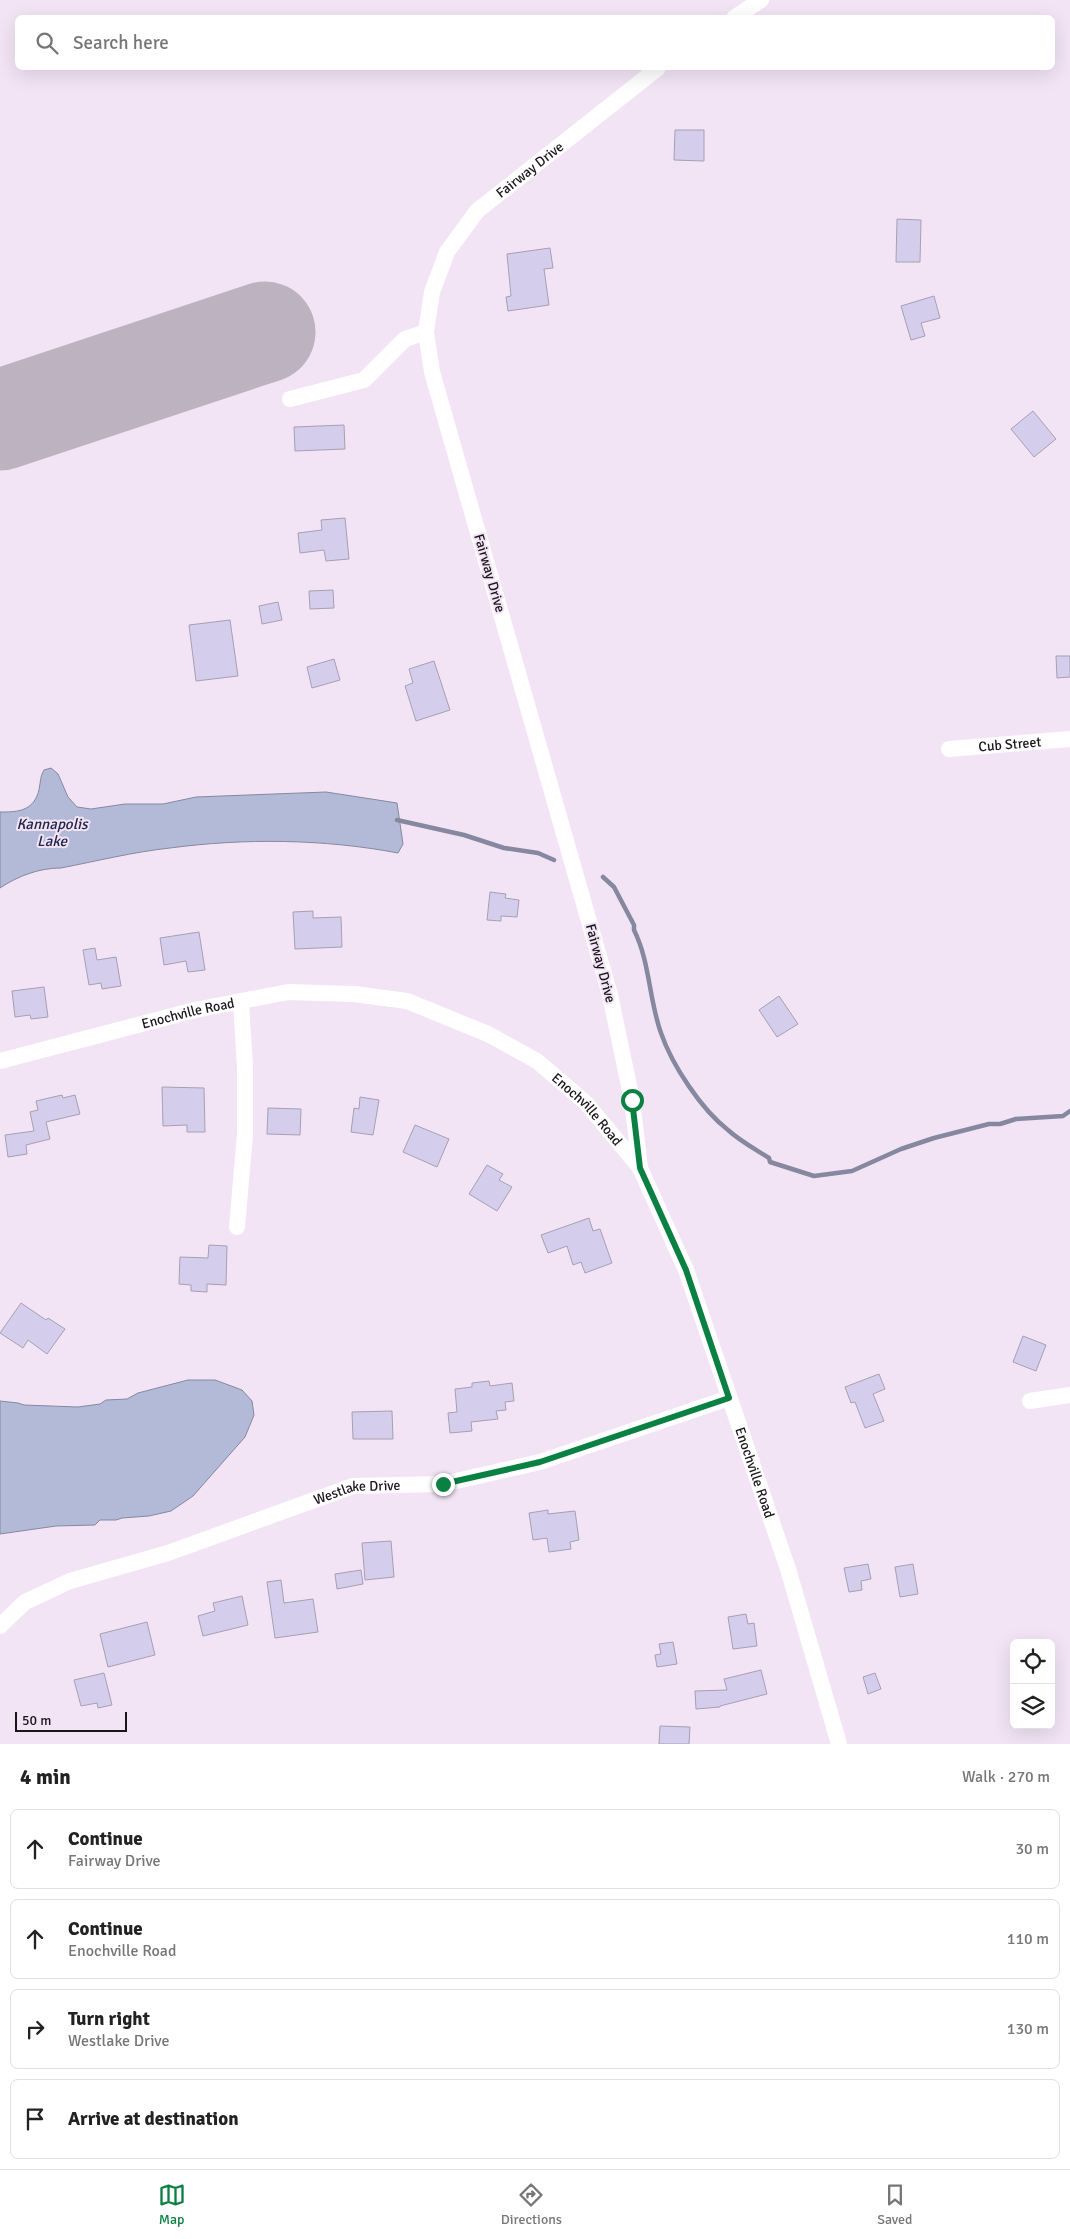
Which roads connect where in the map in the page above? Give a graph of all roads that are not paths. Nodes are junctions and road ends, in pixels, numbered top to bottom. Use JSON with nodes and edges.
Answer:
{"nodes":[{"id":1,"x":761,"y":0,"type":"edge"},
{"id":2,"x":738,"y":15,"type":"edge"},
{"id":3,"x":655,"y":70,"type":"edge"},
{"id":4,"x":426,"y":332,"type":"junction"},
{"id":5,"x":290,"y":399,"type":"dead end"},
{"id":6,"x":1070,"y":739,"type":"edge"},
{"id":7,"x":949,"y":749,"type":"dead end"},
{"id":8,"x":241,"y":1001,"type":"junction"},
{"id":9,"x":0,"y":1061,"type":"edge"},
{"id":10,"x":640,"y":1168,"type":"junction"},
{"id":11,"x":237,"y":1227,"type":"dead end"},
{"id":12,"x":1070,"y":1395,"type":"edge"},
{"id":13,"x":729,"y":1398,"type":"junction"},
{"id":14,"x":1030,"y":1402,"type":"dead end"},
{"id":15,"x":0,"y":1626,"type":"edge"},
{"id":16,"x":839,"y":1744,"type":"edge"}],
"edges":[{"from":1,"to":2,"type":"street"},
{"from":3,"to":4,"type":"street","name":"Fairway Drive"},
{"from":4,"to":5,"type":"street"},
{"from":4,"to":10,"type":"street","name":"Fairway Drive"},
{"from":6,"to":7,"type":"street","name":"Cub Street"},
{"from":8,"to":9,"type":"street","name":"Enochville Road"},
{"from":8,"to":10,"type":"street","name":"Enochville Road"},
{"from":8,"to":11,"type":"street"},
{"from":10,"to":13,"type":"street","name":"Enochville Road"},
{"from":12,"to":14,"type":"street"},
{"from":13,"to":15,"type":"street","name":"Westlake Drive"},
{"from":13,"to":16,"type":"street","name":"Enochville Road"}]}
